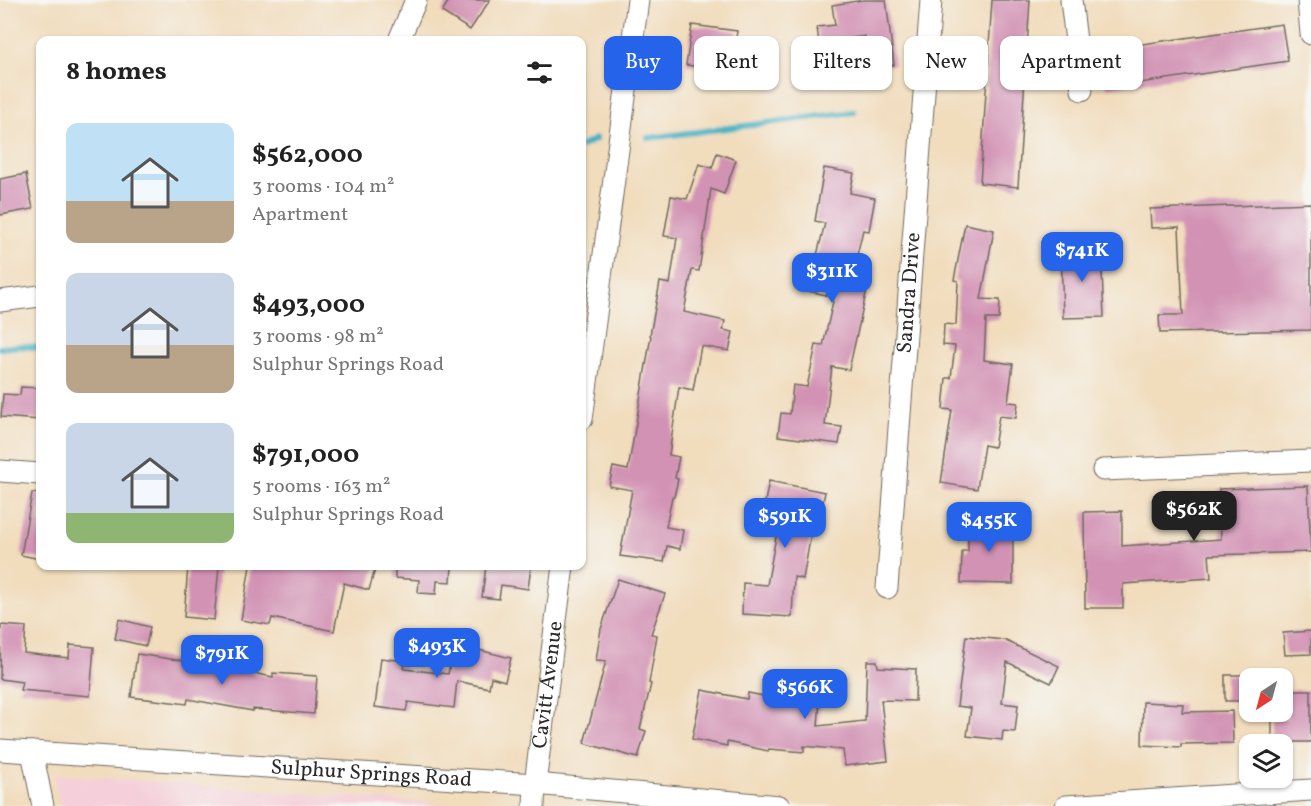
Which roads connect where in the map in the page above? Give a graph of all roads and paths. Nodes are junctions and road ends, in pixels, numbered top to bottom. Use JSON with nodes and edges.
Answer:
{"nodes":[{"id":1,"x":416,"y":0,"type":"edge"},
{"id":2,"x":638,"y":0,"type":"edge"},
{"id":3,"x":931,"y":0,"type":"edge"},
{"id":4,"x":1071,"y":0,"type":"edge"},
{"id":5,"x":1308,"y":0,"type":"edge"},
{"id":6,"x":1311,"y":34,"type":"edge"},
{"id":7,"x":401,"y":36,"type":"edge"},
{"id":8,"x":1075,"y":36,"type":"edge"},
{"id":9,"x":36,"y":296,"type":"edge"},
{"id":10,"x":0,"y":301,"type":"edge"},
{"id":11,"x":586,"y":389,"type":"edge"},
{"id":12,"x":1311,"y":461,"type":"edge"},
{"id":13,"x":1103,"y":470,"type":"dead end"},
{"id":14,"x":0,"y":471,"type":"edge"},
{"id":15,"x":36,"y":474,"type":"edge"},
{"id":16,"x":562,"y":570,"type":"edge"},
{"id":17,"x":887,"y":588,"type":"dead end"},
{"id":18,"x":0,"y":750,"type":"edge"},
{"id":19,"x":32,"y":752,"type":"junction"},
{"id":20,"x":535,"y":784,"type":"junction"},
{"id":21,"x":1311,"y":790,"type":"edge"},
{"id":22,"x":1135,"y":804,"type":"edge"},
{"id":23,"x":43,"y":806,"type":"edge"},
{"id":24,"x":534,"y":806,"type":"edge"},
{"id":25,"x":779,"y":806,"type":"edge"},
{"id":26,"x":1066,"y":806,"type":"edge"}],
"edges":[{"from":1,"to":7,"type":"street"},
{"from":2,"to":11,"type":"street"},
{"from":3,"to":17,"type":"street","name":"Sandra Drive"},
{"from":4,"to":8,"type":"street"},
{"from":5,"to":6,"type":"street"},
{"from":9,"to":10,"type":"street"},
{"from":12,"to":13,"type":"street"},
{"from":14,"to":15,"type":"street"},
{"from":16,"to":20,"type":"street","name":"Cavitt Avenue"},
{"from":18,"to":19,"type":"street","name":"Sulphur Springs Road"},
{"from":19,"to":20,"type":"street","name":"Sulphur Springs Road"},
{"from":19,"to":23,"type":"street"},
{"from":20,"to":24,"type":"street","name":"Cavitt Avenue"},
{"from":20,"to":25,"type":"street","name":"Sulphur Springs Road"},
{"from":21,"to":22,"type":"street"},
{"from":22,"to":26,"type":"street"}]}
